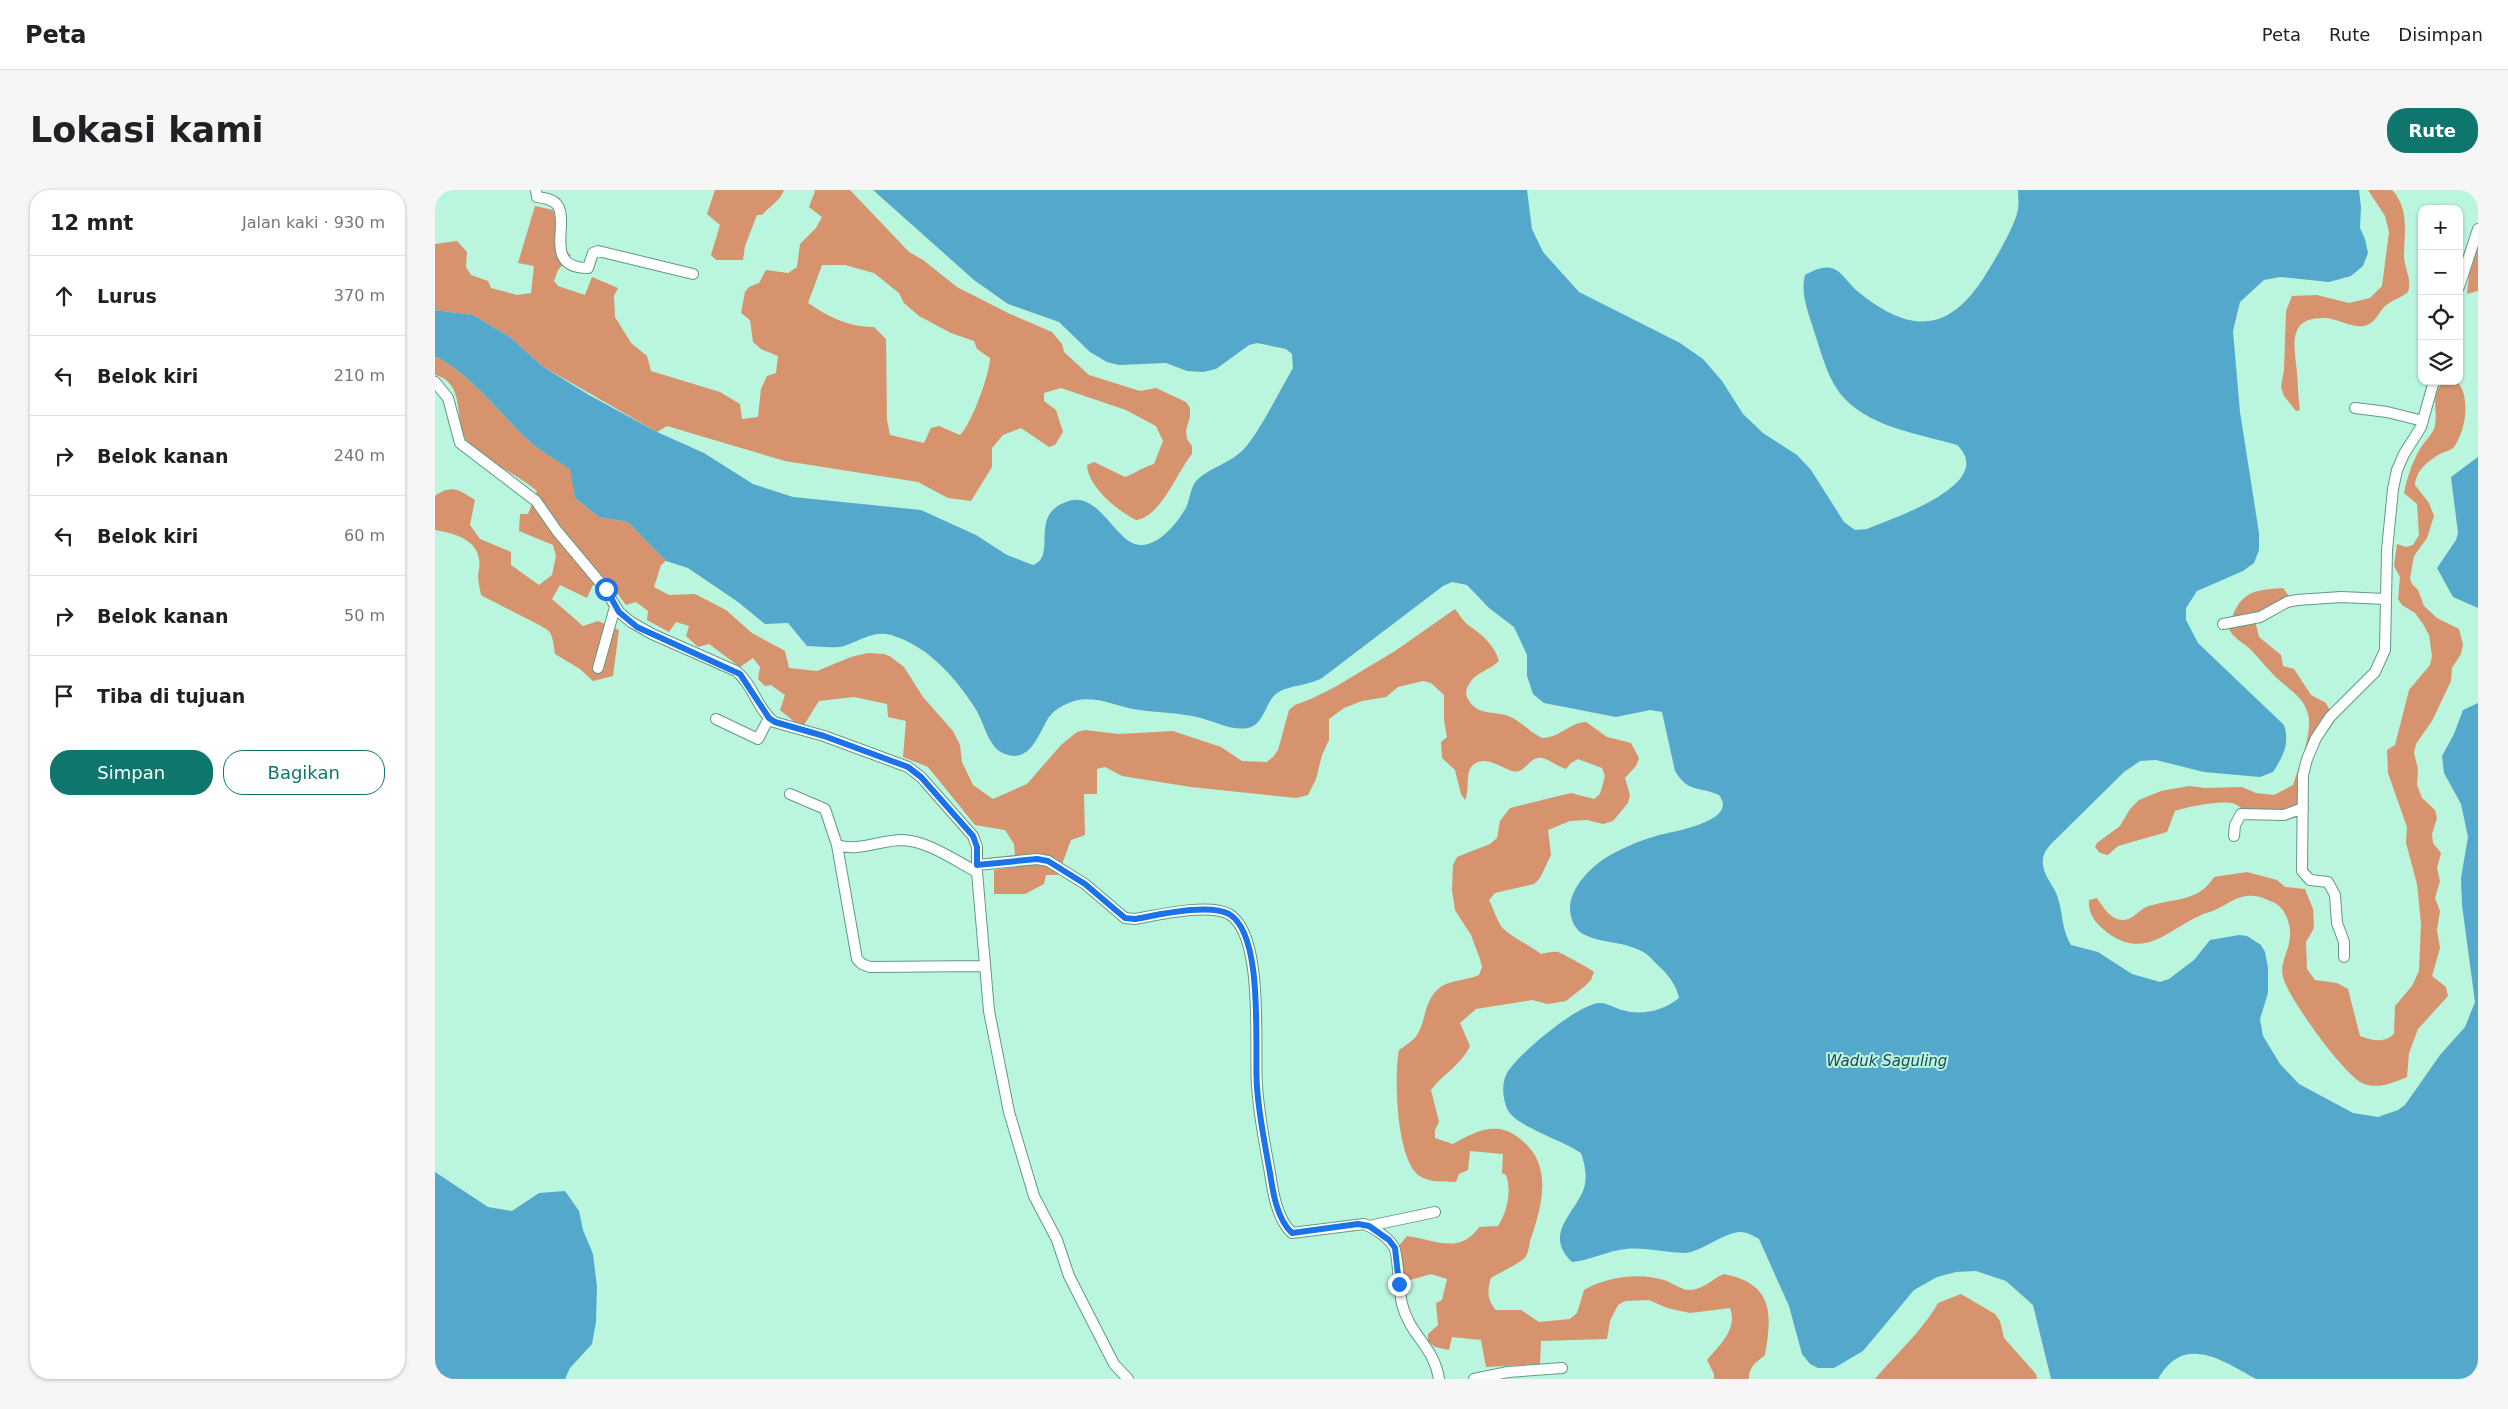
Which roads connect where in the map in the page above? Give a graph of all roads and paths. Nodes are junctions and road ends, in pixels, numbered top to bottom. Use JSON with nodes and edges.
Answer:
{"nodes":[{"id":1,"x":536,"y":190,"type":"edge"},
{"id":2,"x":2478,"y":229,"type":"edge"},
{"id":3,"x":693,"y":274,"type":"dead end"},
{"id":4,"x":2463,"y":275,"type":"edge"},
{"id":5,"x":435,"y":382,"type":"edge"},
{"id":6,"x":2432,"y":385,"type":"edge"},
{"id":7,"x":2355,"y":408,"type":"dead end"},
{"id":8,"x":2423,"y":421,"type":"junction"},
{"id":9,"x":2385,"y":599,"type":"junction"},
{"id":10,"x":615,"y":607,"type":"junction"},
{"id":11,"x":2223,"y":624,"type":"dead end"},
{"id":12,"x":598,"y":668,"type":"dead end"},
{"id":13,"x":769,"y":718,"type":"junction"},
{"id":14,"x":716,"y":719,"type":"dead end"},
{"id":15,"x":790,"y":794,"type":"dead end"},
{"id":16,"x":2303,"y":808,"type":"junction"},
{"id":17,"x":2234,"y":836,"type":"dead end"},
{"id":18,"x":837,"y":845,"type":"junction"},
{"id":19,"x":977,"y":868,"type":"junction"},
{"id":20,"x":2344,"y":957,"type":"dead end"},
{"id":21,"x":985,"y":966,"type":"junction"},
{"id":22,"x":1435,"y":1212,"type":"dead end"},
{"id":23,"x":1369,"y":1226,"type":"junction"},
{"id":24,"x":1562,"y":1368,"type":"dead end"},
{"id":25,"x":1129,"y":1379,"type":"edge"},
{"id":26,"x":1439,"y":1379,"type":"edge"},
{"id":27,"x":1474,"y":1379,"type":"edge"}],
"edges":[{"from":1,"to":3,"type":"street"},
{"from":2,"to":4,"type":"street"},
{"from":5,"to":10,"type":"street"},
{"from":6,"to":8,"type":"street"},
{"from":7,"to":8,"type":"street"},
{"from":8,"to":9,"type":"street"},
{"from":9,"to":11,"type":"street"},
{"from":9,"to":16,"type":"street"},
{"from":10,"to":12,"type":"street"},
{"from":10,"to":13,"type":"street"},
{"from":13,"to":14,"type":"street"},
{"from":13,"to":19,"type":"street"},
{"from":15,"to":18,"type":"street"},
{"from":16,"to":17,"type":"street"},
{"from":16,"to":20,"type":"street"},
{"from":18,"to":19,"type":"street"},
{"from":18,"to":21,"type":"street"},
{"from":19,"to":21,"type":"street"},
{"from":19,"to":23,"type":"street"},
{"from":21,"to":25,"type":"street"},
{"from":22,"to":23,"type":"street"},
{"from":23,"to":26,"type":"street"},
{"from":24,"to":27,"type":"street"}]}
